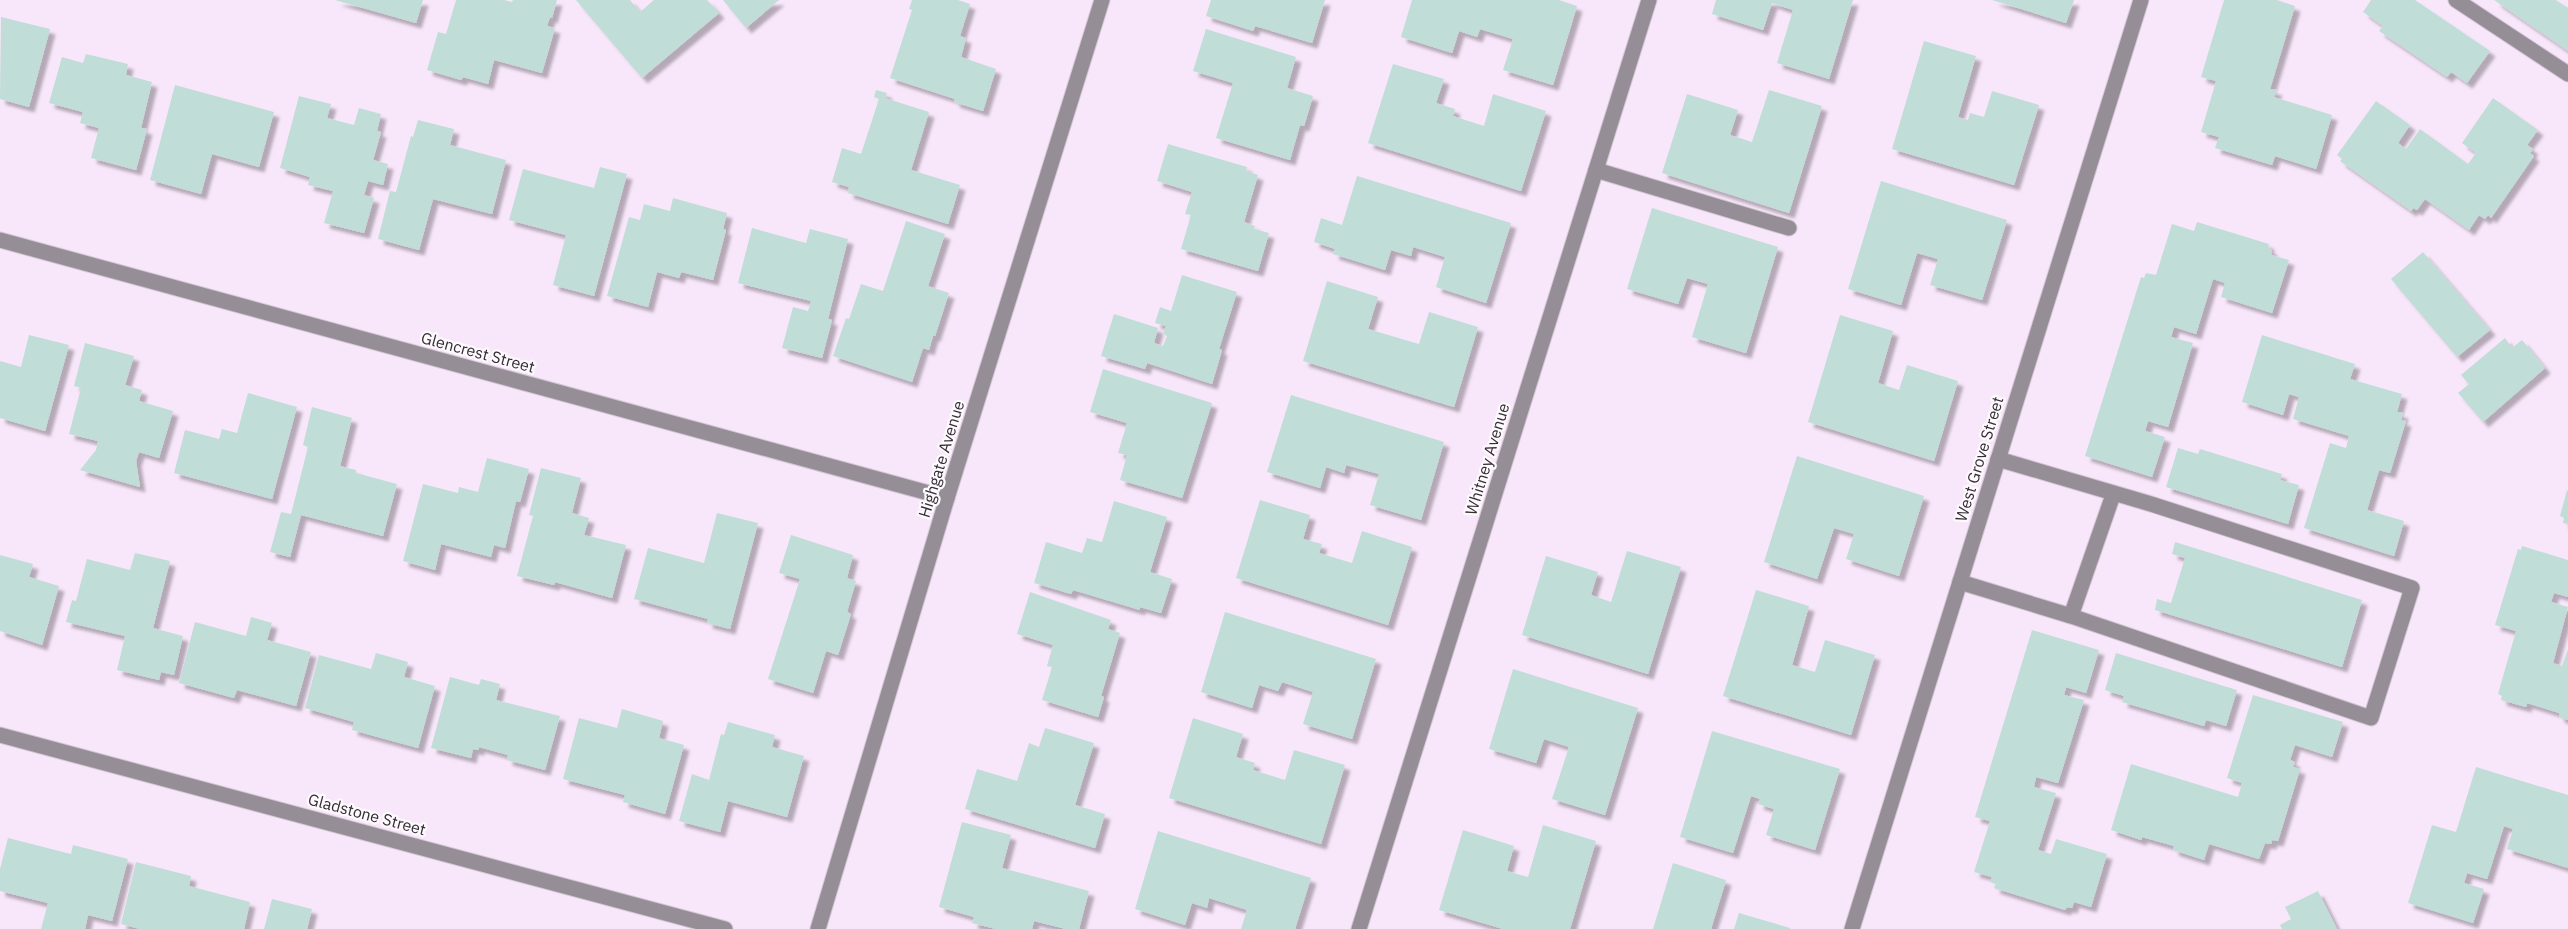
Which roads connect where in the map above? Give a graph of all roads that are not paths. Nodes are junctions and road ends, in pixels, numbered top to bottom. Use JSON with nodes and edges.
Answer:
{"nodes":[{"id":1,"x":1102,"y":0,"type":"edge"},
{"id":2,"x":1649,"y":0,"type":"edge"},
{"id":3,"x":2141,"y":0,"type":"edge"},
{"id":4,"x":2456,"y":0,"type":"edge"},
{"id":5,"x":2568,"y":74,"type":"edge"},
{"id":6,"x":1596,"y":170,"type":"junction"},
{"id":7,"x":1789,"y":228,"type":"dead end"},
{"id":8,"x":0,"y":240,"type":"edge"},
{"id":9,"x":1998,"y":459,"type":"junction"},
{"id":10,"x":2113,"y":495,"type":"junction"},
{"id":11,"x":947,"y":498,"type":"junction"},
{"id":12,"x":1960,"y":582,"type":"junction"},
{"id":13,"x":2071,"y":616,"type":"junction"},
{"id":14,"x":0,"y":735,"type":"edge"},
{"id":15,"x":725,"y":929,"type":"edge"},
{"id":16,"x":818,"y":929,"type":"edge"},
{"id":17,"x":1359,"y":929,"type":"edge"},
{"id":18,"x":1852,"y":929,"type":"edge"}],
"edges":[{"from":1,"to":11,"type":"street","name":"Highgate Avenue"},
{"from":2,"to":6,"type":"street","name":"Whitney Avenue"},
{"from":3,"to":9,"type":"street","name":"West Grove Street"},
{"from":4,"to":5,"type":"street"},
{"from":6,"to":7,"type":"street"},
{"from":6,"to":17,"type":"street","name":"Whitney Avenue"},
{"from":8,"to":11,"type":"street","name":"Glencrest Street"},
{"from":9,"to":10,"type":"street"},
{"from":9,"to":12,"type":"street","name":"West Grove Street"},
{"from":10,"to":13,"type":"street"},
{"from":10,"to":13,"type":"street"},
{"from":11,"to":16,"type":"street","name":"Highgate Avenue"},
{"from":12,"to":13,"type":"street"},
{"from":12,"to":18,"type":"street","name":"West Grove Street"},
{"from":14,"to":15,"type":"street","name":"Gladstone Street"}]}
